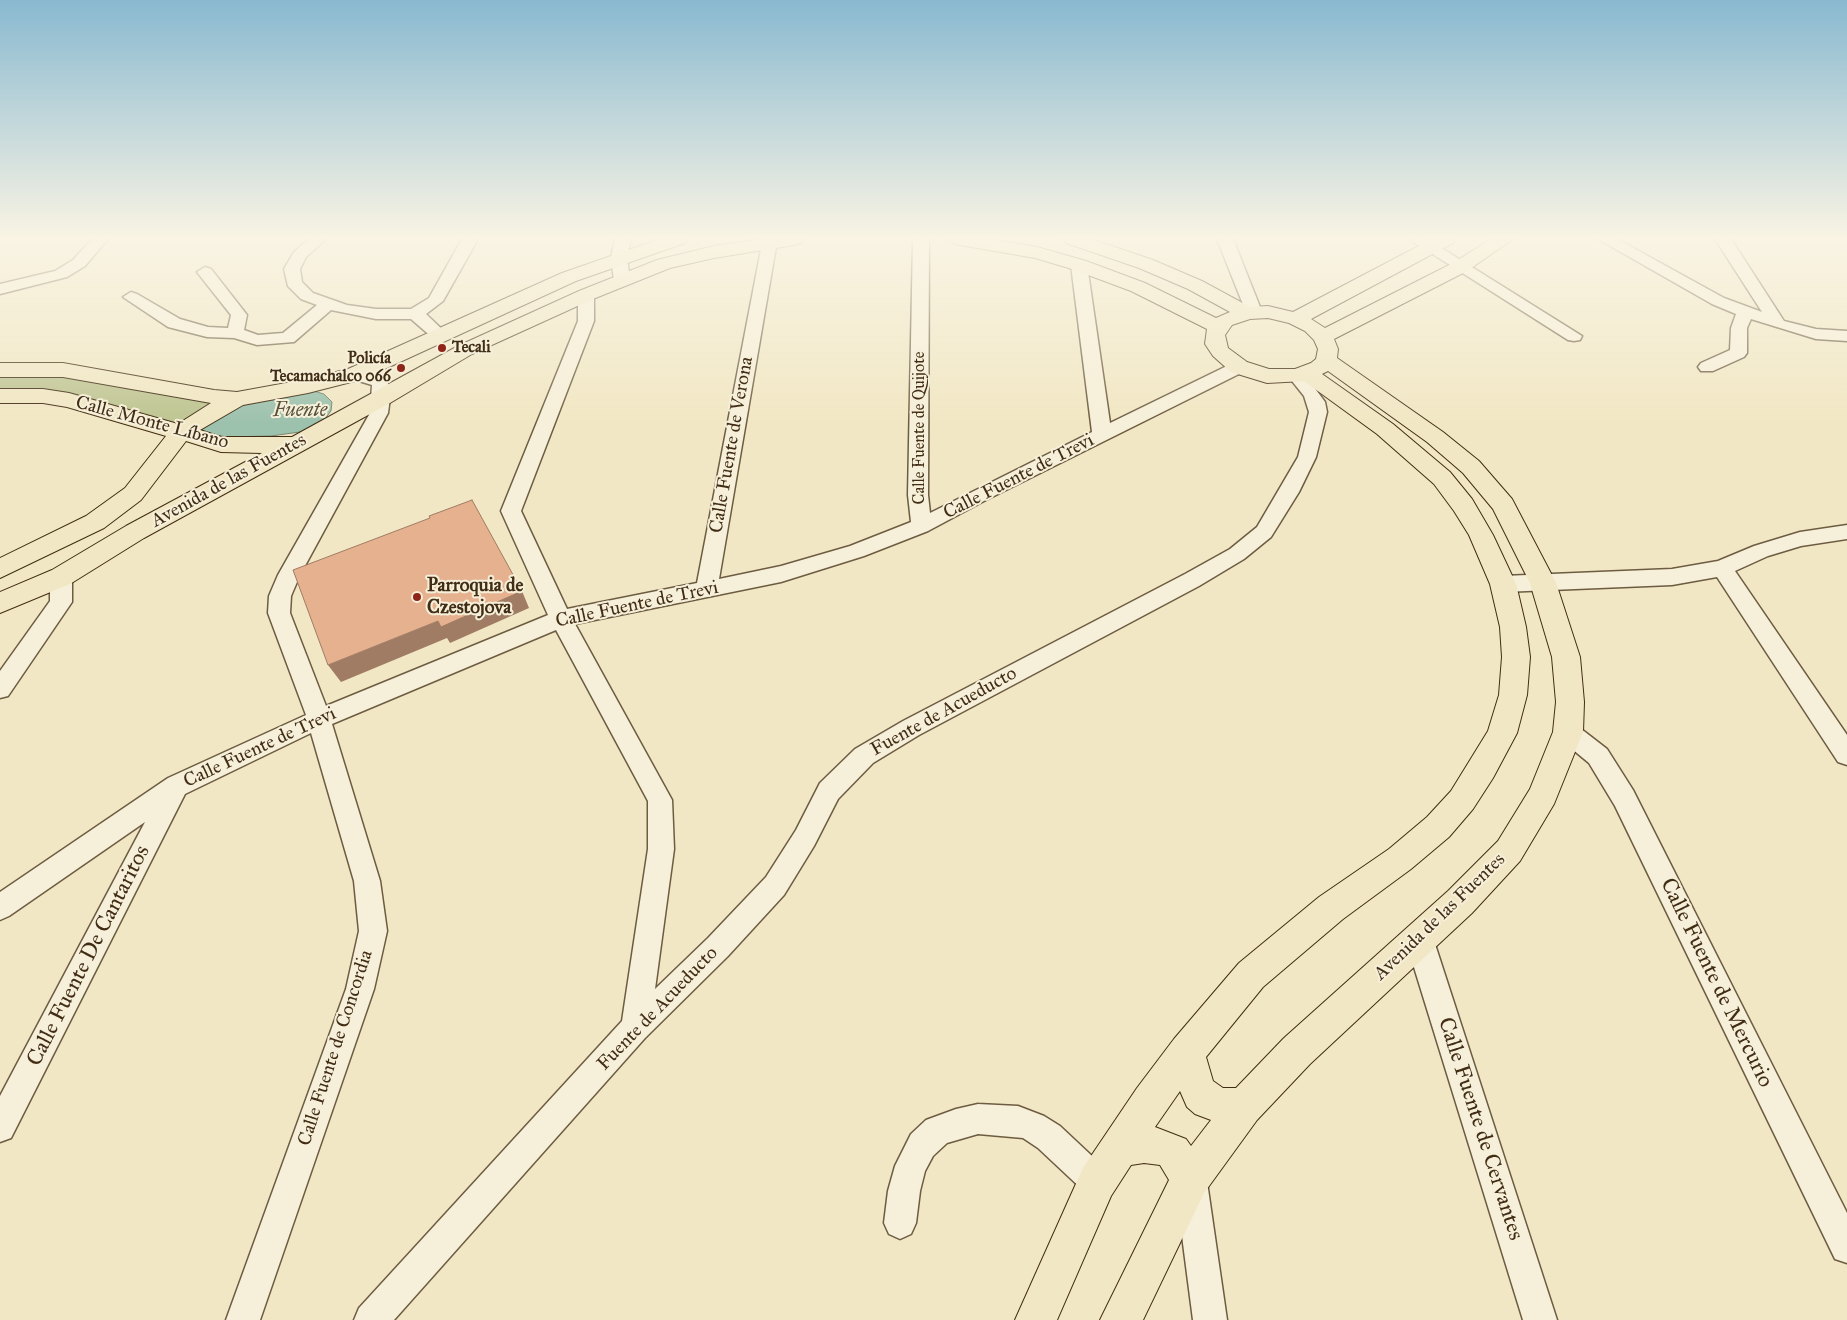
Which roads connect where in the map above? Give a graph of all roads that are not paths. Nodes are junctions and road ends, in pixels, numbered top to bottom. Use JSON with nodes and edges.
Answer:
{"nodes":[{"id":1,"x":137,"y":301,"type":"edge"},
{"id":2,"x":227,"y":301,"type":"edge"},
{"id":3,"x":319,"y":301,"type":"edge"},
{"id":4,"x":435,"y":301,"type":"edge"},
{"id":5,"x":516,"y":301,"type":"edge"},
{"id":6,"x":574,"y":301,"type":"edge"},
{"id":7,"x":586,"y":301,"type":"edge"},
{"id":8,"x":758,"y":301,"type":"edge"},
{"id":9,"x":920,"y":301,"type":"edge"},
{"id":10,"x":1084,"y":301,"type":"edge"},
{"id":11,"x":1165,"y":301,"type":"edge"},
{"id":12,"x":1227,"y":301,"type":"edge"},
{"id":13,"x":1246,"y":301,"type":"edge"},
{"id":14,"x":1328,"y":301,"type":"edge"},
{"id":15,"x":1408,"y":301,"type":"edge"},
{"id":16,"x":1516,"y":301,"type":"edge"},
{"id":17,"x":1717,"y":301,"type":"edge"},
{"id":18,"x":1763,"y":301,"type":"edge"},
{"id":19,"x":328,"y":304,"type":"junction"},
{"id":20,"x":1250,"y":312,"type":"junction"},
{"id":21,"x":1745,"y":312,"type":"junction"},
{"id":22,"x":415,"y":314,"type":"junction"},
{"id":23,"x":1296,"y":319,"type":"junction"},
{"id":24,"x":1778,"y":324,"type":"junction"},
{"id":25,"x":1218,"y":327,"type":"junction"},
{"id":26,"x":235,"y":333,"type":"junction"},
{"id":27,"x":440,"y":334,"type":"junction"},
{"id":28,"x":1574,"y":336,"type":"dead end"},
{"id":29,"x":1847,"y":336,"type":"edge"},
{"id":30,"x":1313,"y":362,"type":"junction"},
{"id":31,"x":1239,"y":368,"type":"junction"},
{"id":32,"x":1707,"y":368,"type":"dead end"},
{"id":33,"x":0,"y":370,"type":"edge"},
{"id":34,"x":355,"y":374,"type":"junction"},
{"id":35,"x":0,"y":396,"type":"edge"},
{"id":36,"x":382,"y":398,"type":"junction"},
{"id":37,"x":237,"y":400,"type":"junction"},
{"id":38,"x":180,"y":433,"type":"junction"},
{"id":39,"x":1102,"y":435,"type":"junction"},
{"id":40,"x":303,"y":441,"type":"junction"},
{"id":41,"x":921,"y":526,"type":"junction"},
{"id":42,"x":1847,"y":532,"type":"edge"},
{"id":43,"x":1722,"y":568,"type":"junction"},
{"id":44,"x":0,"y":569,"type":"edge"},
{"id":45,"x":61,"y":578,"type":"junction"},
{"id":46,"x":1542,"y":583,"type":"junction"},
{"id":47,"x":1504,"y":584,"type":"junction"},
{"id":48,"x":706,"y":590,"type":"junction"},
{"id":49,"x":0,"y":604,"type":"edge"},
{"id":50,"x":561,"y":619,"type":"junction"},
{"id":51,"x":0,"y":689,"type":"edge"},
{"id":52,"x":319,"y":719,"type":"junction"},
{"id":53,"x":1568,"y":732,"type":"junction"},
{"id":54,"x":1847,"y":755,"type":"edge"},
{"id":55,"x":177,"y":786,"type":"junction"},
{"id":56,"x":0,"y":907,"type":"edge"},
{"id":57,"x":1419,"y":938,"type":"junction"},
{"id":58,"x":635,"y":1028,"type":"junction"},
{"id":59,"x":1187,"y":1052,"type":"junction"},
{"id":60,"x":1244,"y":1107,"type":"junction"},
{"id":61,"x":0,"y":1126,"type":"edge"},
{"id":62,"x":1120,"y":1147,"type":"junction"},
{"id":63,"x":1190,"y":1180,"type":"junction"},
{"id":64,"x":1097,"y":1182,"type":"junction"},
{"id":65,"x":900,"y":1223,"type":"dead end"},
{"id":66,"x":1847,"y":1247,"type":"edge"},
{"id":67,"x":243,"y":1320,"type":"edge"},
{"id":68,"x":371,"y":1320,"type":"edge"},
{"id":69,"x":1036,"y":1320,"type":"edge"},
{"id":70,"x":1121,"y":1320,"type":"edge"},
{"id":71,"x":1210,"y":1320,"type":"edge"},
{"id":72,"x":1540,"y":1320,"type":"edge"}],
"edges":[{"from":1,"to":26,"type":"street"},
{"from":2,"to":26,"type":"street"},
{"from":3,"to":19,"type":"street"},
{"from":4,"to":22,"type":"street"},
{"from":5,"to":27,"type":"main road","name":"Avenida de las Fuentes"},
{"from":6,"to":36,"type":"main road","name":"Avenida de las Fuentes"},
{"from":7,"to":50,"type":"street"},
{"from":8,"to":48,"type":"street","name":"Calle Fuente de Verona"},
{"from":9,"to":41,"type":"street","name":"Calle Fuente de Quijote"},
{"from":10,"to":39,"type":"street"},
{"from":11,"to":25,"type":"main road"},
{"from":12,"to":20,"type":"main road"},
{"from":13,"to":20,"type":"street"},
{"from":14,"to":23,"type":"main road"},
{"from":15,"to":30,"type":"main road"},
{"from":16,"to":28,"type":"street"},
{"from":17,"to":21,"type":"street"},
{"from":18,"to":24,"type":"street"},
{"from":19,"to":22,"type":"street"},
{"from":19,"to":26,"type":"street"},
{"from":20,"to":23,"type":"main road"},
{"from":20,"to":25,"type":"main road"},
{"from":21,"to":24,"type":"street"},
{"from":21,"to":32,"type":"street"},
{"from":22,"to":27,"type":"street"},
{"from":23,"to":30,"type":"main road"},
{"from":24,"to":29,"type":"street"},
{"from":25,"to":31,"type":"main road"},
{"from":27,"to":34,"type":"main road","name":"Avenida de las Fuentes"},
{"from":30,"to":31,"type":"main road"},
{"from":30,"to":46,"type":"main road","name":"Avenida de las Fuentes"},
{"from":30,"to":47,"type":"main road"},
{"from":30,"to":58,"type":"street","name":"Fuente de Acueducto"},
{"from":31,"to":39,"type":"street","name":"Calle Fuente de Trevi"},
{"from":33,"to":37,"type":"main road","name":"Calle Monte Líbano"},
{"from":34,"to":36,"type":"street"},
{"from":34,"to":37,"type":"main road","name":"Avenida de las Fuentes"},
{"from":35,"to":38,"type":"main road","name":"Calle Monte Líbano"},
{"from":36,"to":40,"type":"main road","name":"Avenida de las Fuentes"},
{"from":36,"to":52,"type":"street","name":"Calle Fuente de Concordia"},
{"from":37,"to":38,"type":"main road","name":"Avenida de las Fuentes"},
{"from":38,"to":40,"type":"main road","name":"Calle Monte Líbano"},
{"from":38,"to":44,"type":"main road","name":"Avenida de las Fuentes"},
{"from":39,"to":41,"type":"street","name":"Calle Fuente de Trevi"},
{"from":40,"to":45,"type":"main road","name":"Avenida de las Fuentes"},
{"from":41,"to":48,"type":"street","name":"Calle Fuente de Trevi"},
{"from":42,"to":43,"type":"street"},
{"from":43,"to":46,"type":"street"},
{"from":43,"to":54,"type":"street"},
{"from":45,"to":49,"type":"main road","name":"Avenida de las Fuentes"},
{"from":45,"to":51,"type":"street"},
{"from":46,"to":47,"type":"street"},
{"from":46,"to":53,"type":"main road","name":"Avenida de las Fuentes"},
{"from":47,"to":59,"type":"main road"},
{"from":48,"to":50,"type":"street","name":"Calle Fuente de Trevi"},
{"from":50,"to":52,"type":"street","name":"Calle Fuente de Trevi"},
{"from":50,"to":58,"type":"street"},
{"from":52,"to":55,"type":"street","name":"Calle Fuente de Trevi"},
{"from":52,"to":67,"type":"street","name":"Calle Fuente de Concordia"},
{"from":53,"to":57,"type":"main road","name":"Avenida de las Fuentes"},
{"from":53,"to":66,"type":"street","name":"Calle Fuente de Mercurio"},
{"from":55,"to":56,"type":"street","name":"Calle Fuente de Trevi"},
{"from":55,"to":61,"type":"street","name":"Calle Fuente De Cantaritos"},
{"from":57,"to":60,"type":"main road","name":"Avenida de las Fuentes"},
{"from":57,"to":72,"type":"street","name":"Calle Fuente de Cervantes"},
{"from":58,"to":68,"type":"street","name":"Fuente de Acueducto"},
{"from":59,"to":60,"type":"main road"},
{"from":59,"to":62,"type":"main road"},
{"from":60,"to":63,"type":"main road","name":"Avenida de las Fuentes"},
{"from":62,"to":63,"type":"main road"},
{"from":62,"to":64,"type":"main road"},
{"from":63,"to":70,"type":"main road","name":"Avenida de las Fuentes"},
{"from":63,"to":71,"type":"street"},
{"from":64,"to":65,"type":"street"},
{"from":64,"to":69,"type":"main road"}]}
